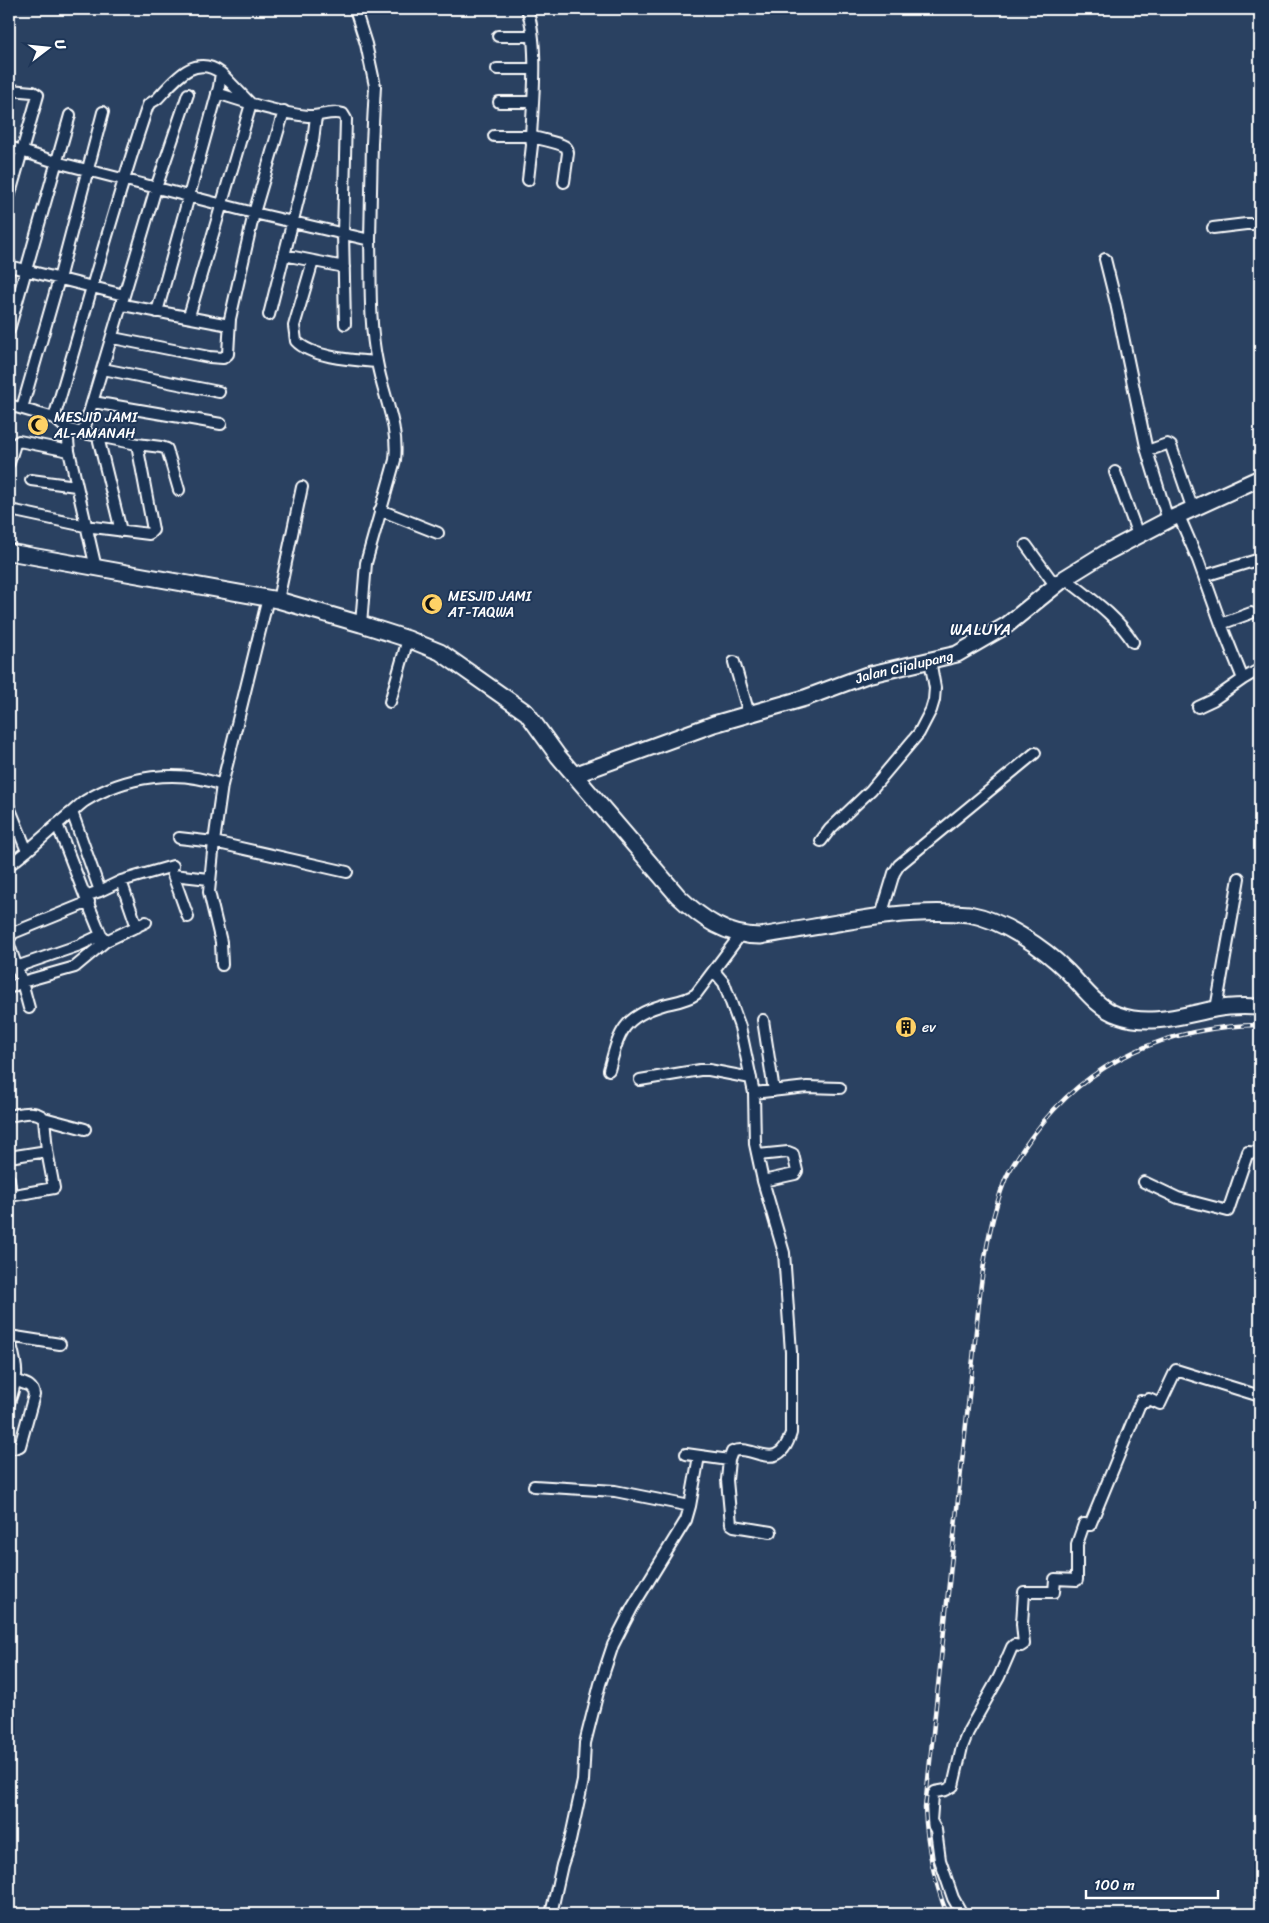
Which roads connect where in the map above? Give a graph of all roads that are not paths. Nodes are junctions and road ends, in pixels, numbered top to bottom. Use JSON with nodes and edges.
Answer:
{"nodes":[{"id":1,"x":355,"y":9,"type":"edge"},
{"id":2,"x":527,"y":9,"type":"edge"},
{"id":3,"x":498,"y":36,"type":"dead end"},
{"id":4,"x":532,"y":36,"type":"junction"},
{"id":5,"x":497,"y":68,"type":"dead end"},
{"id":6,"x":534,"y":69,"type":"junction"},
{"id":7,"x":221,"y":73,"type":"junction"},
{"id":8,"x":9,"y":90,"type":"edge"},
{"id":9,"x":188,"y":94,"type":"dead end"},
{"id":10,"x":217,"y":94,"type":"junction"},
{"id":11,"x":499,"y":102,"type":"dead end"},
{"id":12,"x":533,"y":102,"type":"junction"},
{"id":13,"x":251,"y":104,"type":"junction"},
{"id":14,"x":284,"y":111,"type":"junction"},
{"id":15,"x":103,"y":112,"type":"dead end"},
{"id":16,"x":70,"y":115,"type":"dead end"},
{"id":17,"x":316,"y":116,"type":"junction"},
{"id":18,"x":494,"y":136,"type":"dead end"},
{"id":19,"x":531,"y":136,"type":"junction"},
{"id":20,"x":9,"y":147,"type":"edge"},
{"id":21,"x":22,"y":150,"type":"junction"},
{"id":22,"x":56,"y":162,"type":"junction"},
{"id":23,"x":89,"y":170,"type":"junction"},
{"id":24,"x":123,"y":179,"type":"junction"},
{"id":25,"x":528,"y":180,"type":"dead end"},
{"id":26,"x":564,"y":182,"type":"dead end"},
{"id":27,"x":156,"y":188,"type":"junction"},
{"id":28,"x":189,"y":196,"type":"junction"},
{"id":29,"x":9,"y":197,"type":"edge"},
{"id":30,"x":222,"y":204,"type":"junction"},
{"id":31,"x":254,"y":213,"type":"junction"},
{"id":32,"x":293,"y":222,"type":"junction"},
{"id":33,"x":1260,"y":224,"type":"edge"},
{"id":34,"x":1213,"y":228,"type":"dead end"},
{"id":35,"x":343,"y":233,"type":"junction"},
{"id":36,"x":370,"y":240,"type":"junction"},
{"id":37,"x":284,"y":255,"type":"junction"},
{"id":38,"x":1105,"y":259,"type":"dead end"},
{"id":39,"x":313,"y":261,"type":"junction"},
{"id":40,"x":9,"y":266,"type":"edge"},
{"id":41,"x":344,"y":267,"type":"junction"},
{"id":42,"x":26,"y":270,"type":"junction"},
{"id":43,"x":59,"y":279,"type":"junction"},
{"id":44,"x":93,"y":288,"type":"junction"},
{"id":45,"x":123,"y":300,"type":"junction"},
{"id":46,"x":157,"y":312,"type":"junction"},
{"id":47,"x":269,"y":315,"type":"dead end"},
{"id":48,"x":189,"y":316,"type":"junction"},
{"id":49,"x":345,"y":324,"type":"dead end"},
{"id":50,"x":229,"y":325,"type":"junction"},
{"id":51,"x":9,"y":330,"type":"edge"},
{"id":52,"x":113,"y":338,"type":"junction"},
{"id":53,"x":377,"y":362,"type":"junction"},
{"id":54,"x":103,"y":369,"type":"junction"},
{"id":55,"x":220,"y":392,"type":"dead end"},
{"id":56,"x":93,"y":402,"type":"junction"},
{"id":57,"x":9,"y":405,"type":"edge"},
{"id":58,"x":22,"y":408,"type":"junction"},
{"id":59,"x":54,"y":418,"type":"junction"},
{"id":60,"x":221,"y":424,"type":"dead end"},
{"id":61,"x":67,"y":429,"type":"junction"},
{"id":62,"x":83,"y":433,"type":"junction"},
{"id":63,"x":98,"y":437,"type":"junction"},
{"id":64,"x":137,"y":444,"type":"junction"},
{"id":65,"x":69,"y":451,"type":"junction"},
{"id":66,"x":1146,"y":451,"type":"junction"},
{"id":67,"x":9,"y":463,"type":"edge"},
{"id":68,"x":1115,"y":472,"type":"dead end"},
{"id":69,"x":1260,"y":478,"type":"edge"},
{"id":70,"x":31,"y":480,"type":"dead end"},
{"id":71,"x":76,"y":486,"type":"junction"},
{"id":72,"x":302,"y":487,"type":"dead end"},
{"id":73,"x":179,"y":490,"type":"dead end"},
{"id":74,"x":15,"y":510,"type":"dead end"},
{"id":75,"x":380,"y":510,"type":"junction"},
{"id":76,"x":1180,"y":515,"type":"junction"},
{"id":77,"x":85,"y":526,"type":"junction"},
{"id":78,"x":121,"y":531,"type":"junction"},
{"id":79,"x":438,"y":532,"type":"dead end"},
{"id":80,"x":1138,"y":535,"type":"junction"},
{"id":81,"x":1026,"y":545,"type":"dead end"},
{"id":82,"x":9,"y":553,"type":"edge"},
{"id":83,"x":1260,"y":559,"type":"edge"},
{"id":84,"x":96,"y":568,"type":"junction"},
{"id":85,"x":1204,"y":576,"type":"junction"},
{"id":86,"x":1060,"y":582,"type":"junction"},
{"id":87,"x":273,"y":599,"type":"junction"},
{"id":88,"x":1251,"y":612,"type":"dead end"},
{"id":89,"x":360,"y":624,"type":"junction"},
{"id":90,"x":1221,"y":624,"type":"junction"},
{"id":91,"x":408,"y":640,"type":"junction"},
{"id":92,"x":1133,"y":642,"type":"dead end"},
{"id":93,"x":930,"y":660,"type":"junction"},
{"id":94,"x":734,"y":662,"type":"dead end"},
{"id":95,"x":1260,"y":669,"type":"edge"},
{"id":96,"x":1243,"y":679,"type":"junction"},
{"id":97,"x":390,"y":702,"type":"dead end"},
{"id":98,"x":1198,"y":706,"type":"dead end"},
{"id":99,"x":749,"y":714,"type":"junction"},
{"id":100,"x":1035,"y":753,"type":"dead end"},
{"id":101,"x":574,"y":775,"type":"junction"},
{"id":102,"x":222,"y":785,"type":"junction"},
{"id":103,"x":9,"y":807,"type":"edge"},
{"id":104,"x":72,"y":812,"type":"junction"},
{"id":105,"x":57,"y":824,"type":"junction"},
{"id":106,"x":179,"y":838,"type":"dead end"},
{"id":107,"x":821,"y":841,"type":"dead end"},
{"id":108,"x":214,"y":842,"type":"junction"},
{"id":109,"x":27,"y":852,"type":"junction"},
{"id":110,"x":9,"y":865,"type":"edge"},
{"id":111,"x":173,"y":866,"type":"dead end"},
{"id":112,"x":347,"y":872,"type":"dead end"},
{"id":113,"x":1239,"y":878,"type":"dead end"},
{"id":114,"x":210,"y":879,"type":"junction"},
{"id":115,"x":121,"y":881,"type":"junction"},
{"id":116,"x":100,"y":891,"type":"junction"},
{"id":117,"x":87,"y":899,"type":"junction"},
{"id":118,"x":881,"y":916,"type":"junction"},
{"id":119,"x":188,"y":917,"type":"dead end"},
{"id":120,"x":741,"y":934,"type":"junction"},
{"id":121,"x":104,"y":938,"type":"junction"},
{"id":122,"x":9,"y":939,"type":"edge"},
{"id":123,"x":9,"y":945,"type":"edge"},
{"id":124,"x":222,"y":966,"type":"dead end"},
{"id":125,"x":16,"y":967,"type":"junction"},
{"id":126,"x":714,"y":971,"type":"junction"},
{"id":127,"x":22,"y":982,"type":"junction"},
{"id":128,"x":9,"y":988,"type":"edge"},
{"id":129,"x":1260,"y":1007,"type":"edge"},
{"id":130,"x":29,"y":1008,"type":"dead end"},
{"id":131,"x":1216,"y":1009,"type":"junction"},
{"id":132,"x":764,"y":1020,"type":"dead end"},
{"id":133,"x":609,"y":1070,"type":"dead end"},
{"id":134,"x":751,"y":1078,"type":"junction"},
{"id":135,"x":640,"y":1080,"type":"dead end"},
{"id":136,"x":840,"y":1088,"type":"dead end"},
{"id":137,"x":774,"y":1091,"type":"junction"},
{"id":138,"x":754,"y":1093,"type":"junction"},
{"id":139,"x":9,"y":1116,"type":"edge"},
{"id":140,"x":44,"y":1118,"type":"junction"},
{"id":141,"x":85,"y":1129,"type":"dead end"},
{"id":142,"x":47,"y":1150,"type":"junction"},
{"id":143,"x":1260,"y":1153,"type":"edge"},
{"id":144,"x":758,"y":1155,"type":"junction"},
{"id":145,"x":9,"y":1157,"type":"edge"},
{"id":146,"x":9,"y":1180,"type":"edge"},
{"id":147,"x":763,"y":1181,"type":"junction"},
{"id":148,"x":1144,"y":1182,"type":"dead end"},
{"id":149,"x":10,"y":1196,"type":"edge"},
{"id":150,"x":9,"y":1336,"type":"edge"},
{"id":151,"x":60,"y":1344,"type":"dead end"},
{"id":152,"x":17,"y":1381,"type":"junction"},
{"id":153,"x":1260,"y":1396,"type":"edge"},
{"id":154,"x":9,"y":1402,"type":"edge"},
{"id":155,"x":9,"y":1441,"type":"edge"},
{"id":156,"x":686,"y":1454,"type":"dead end"},
{"id":157,"x":699,"y":1456,"type":"junction"},
{"id":158,"x":729,"y":1460,"type":"junction"},
{"id":159,"x":534,"y":1486,"type":"dead end"},
{"id":160,"x":690,"y":1506,"type":"junction"},
{"id":161,"x":771,"y":1532,"type":"dead end"},
{"id":162,"x":551,"y":1914,"type":"edge"},
{"id":163,"x":962,"y":1914,"type":"edge"}],
"edges":[{"from":1,"to":36,"type":"street"},
{"from":2,"to":4,"type":"street"},
{"from":3,"to":4,"type":"street"},
{"from":4,"to":6,"type":"street"},
{"from":5,"to":6,"type":"street"},
{"from":6,"to":12,"type":"street"},
{"from":7,"to":10,"type":"street"},
{"from":7,"to":13,"type":"street"},
{"from":7,"to":24,"type":"street"},
{"from":8,"to":21,"type":"street"},
{"from":9,"to":27,"type":"street"},
{"from":10,"to":13,"type":"street"},
{"from":10,"to":28,"type":"street"},
{"from":11,"to":12,"type":"street"},
{"from":12,"to":19,"type":"street"},
{"from":13,"to":14,"type":"street"},
{"from":13,"to":30,"type":"street"},
{"from":14,"to":17,"type":"street"},
{"from":14,"to":31,"type":"street"},
{"from":15,"to":23,"type":"street"},
{"from":16,"to":22,"type":"street"},
{"from":17,"to":32,"type":"street"},
{"from":17,"to":35,"type":"street"},
{"from":18,"to":19,"type":"street"},
{"from":19,"to":25,"type":"street"},
{"from":19,"to":26,"type":"street"},
{"from":20,"to":21,"type":"street"},
{"from":21,"to":22,"type":"street"},
{"from":21,"to":29,"type":"street"},
{"from":22,"to":23,"type":"street"},
{"from":22,"to":42,"type":"street"},
{"from":23,"to":24,"type":"street"},
{"from":23,"to":43,"type":"street"},
{"from":24,"to":27,"type":"street"},
{"from":24,"to":44,"type":"street"},
{"from":27,"to":28,"type":"street"},
{"from":27,"to":45,"type":"street"},
{"from":28,"to":30,"type":"street"},
{"from":28,"to":46,"type":"street"},
{"from":30,"to":31,"type":"street"},
{"from":30,"to":48,"type":"street"},
{"from":31,"to":32,"type":"street"},
{"from":31,"to":50,"type":"street"},
{"from":32,"to":35,"type":"street"},
{"from":32,"to":37,"type":"street"},
{"from":33,"to":34,"type":"street"},
{"from":35,"to":36,"type":"street"},
{"from":35,"to":41,"type":"street"},
{"from":36,"to":53,"type":"street"},
{"from":37,"to":39,"type":"street"},
{"from":37,"to":47,"type":"street"},
{"from":38,"to":66,"type":"street"},
{"from":39,"to":41,"type":"street"},
{"from":39,"to":53,"type":"street"},
{"from":40,"to":42,"type":"street"},
{"from":41,"to":49,"type":"street"},
{"from":42,"to":43,"type":"street"},
{"from":42,"to":51,"type":"street"},
{"from":43,"to":44,"type":"street"},
{"from":43,"to":58,"type":"street"},
{"from":44,"to":45,"type":"street"},
{"from":44,"to":59,"type":"street"},
{"from":45,"to":46,"type":"street"},
{"from":45,"to":52,"type":"street"},
{"from":46,"to":48,"type":"street"},
{"from":48,"to":50,"type":"street"},
{"from":50,"to":52,"type":"street"},
{"from":52,"to":54,"type":"street"},
{"from":53,"to":75,"type":"street"},
{"from":54,"to":55,"type":"street"},
{"from":54,"to":56,"type":"street"},
{"from":56,"to":60,"type":"street"},
{"from":56,"to":62,"type":"street"},
{"from":57,"to":58,"type":"street"},
{"from":58,"to":59,"type":"street"},
{"from":59,"to":61,"type":"street"},
{"from":61,"to":62,"type":"street"},
{"from":61,"to":65,"type":"street"},
{"from":62,"to":63,"type":"street"},
{"from":63,"to":64,"type":"street"},
{"from":63,"to":78,"type":"street"},
{"from":64,"to":73,"type":"street"},
{"from":64,"to":78,"type":"street"},
{"from":65,"to":67,"type":"street"},
{"from":65,"to":71,"type":"street"},
{"from":66,"to":76,"type":"street"},
{"from":66,"to":76,"type":"street"},
{"from":68,"to":80,"type":"street"},
{"from":69,"to":76,"type":"street","name":"Jalan Cijalupang"},
{"from":70,"to":71,"type":"street"},
{"from":71,"to":77,"type":"street"},
{"from":72,"to":87,"type":"street"},
{"from":74,"to":77,"type":"street"},
{"from":75,"to":79,"type":"street"},
{"from":75,"to":89,"type":"street"},
{"from":76,"to":80,"type":"street","name":"Jalan Cijalupang"},
{"from":76,"to":85,"type":"street"},
{"from":77,"to":78,"type":"street"},
{"from":77,"to":84,"type":"street"},
{"from":80,"to":86,"type":"street","name":"Jalan Cijalupang"},
{"from":81,"to":86,"type":"street"},
{"from":82,"to":84,"type":"street"},
{"from":83,"to":85,"type":"street"},
{"from":84,"to":87,"type":"street"},
{"from":85,"to":90,"type":"street"},
{"from":86,"to":92,"type":"street"},
{"from":86,"to":93,"type":"street","name":"Jalan Cijalupang"},
{"from":87,"to":89,"type":"street"},
{"from":87,"to":102,"type":"street"},
{"from":88,"to":90,"type":"street"},
{"from":89,"to":91,"type":"street"},
{"from":90,"to":96,"type":"street"},
{"from":91,"to":97,"type":"street"},
{"from":91,"to":101,"type":"street"},
{"from":93,"to":99,"type":"street","name":"Jalan Cijalupang"},
{"from":93,"to":107,"type":"street"},
{"from":94,"to":99,"type":"street"},
{"from":95,"to":96,"type":"street"},
{"from":96,"to":98,"type":"street"},
{"from":99,"to":101,"type":"street","name":"Jalan Cijalupang"},
{"from":100,"to":118,"type":"street"},
{"from":101,"to":120,"type":"street"},
{"from":102,"to":104,"type":"street"},
{"from":102,"to":108,"type":"street"},
{"from":103,"to":109,"type":"street"},
{"from":104,"to":105,"type":"street"},
{"from":104,"to":116,"type":"street"},
{"from":105,"to":109,"type":"street"},
{"from":105,"to":117,"type":"street"},
{"from":106,"to":108,"type":"street"},
{"from":108,"to":112,"type":"street"},
{"from":108,"to":114,"type":"street"},
{"from":109,"to":110,"type":"street"},
{"from":111,"to":115,"type":"street"},
{"from":113,"to":131,"type":"street"},
{"from":114,"to":119,"type":"street"},
{"from":114,"to":124,"type":"street"},
{"from":115,"to":116,"type":"street"},
{"from":115,"to":121,"type":"street"},
{"from":116,"to":117,"type":"street"},
{"from":117,"to":121,"type":"street"},
{"from":117,"to":122,"type":"street"},
{"from":118,"to":120,"type":"street"},
{"from":118,"to":131,"type":"street"},
{"from":120,"to":126,"type":"street"},
{"from":121,"to":125,"type":"street"},
{"from":121,"to":127,"type":"street"},
{"from":123,"to":125,"type":"street"},
{"from":125,"to":127,"type":"street"},
{"from":126,"to":133,"type":"street"},
{"from":126,"to":134,"type":"street"},
{"from":127,"to":128,"type":"street"},
{"from":127,"to":130,"type":"street"},
{"from":129,"to":131,"type":"street"},
{"from":132,"to":137,"type":"street"},
{"from":134,"to":135,"type":"street"},
{"from":134,"to":138,"type":"street"},
{"from":136,"to":137,"type":"street"},
{"from":137,"to":138,"type":"street"},
{"from":138,"to":144,"type":"street"},
{"from":139,"to":140,"type":"street"},
{"from":140,"to":141,"type":"street"},
{"from":140,"to":142,"type":"street"},
{"from":142,"to":145,"type":"street"},
{"from":142,"to":149,"type":"street"},
{"from":143,"to":148,"type":"street"},
{"from":144,"to":147,"type":"street"},
{"from":144,"to":147,"type":"street"},
{"from":146,"to":149,"type":"street"},
{"from":147,"to":158,"type":"street"},
{"from":150,"to":151,"type":"street"},
{"from":150,"to":152,"type":"street"},
{"from":152,"to":154,"type":"street"},
{"from":152,"to":155,"type":"street"},
{"from":153,"to":163,"type":"street"},
{"from":156,"to":157,"type":"street"},
{"from":157,"to":158,"type":"street"},
{"from":157,"to":160,"type":"street"},
{"from":158,"to":161,"type":"street"},
{"from":159,"to":160,"type":"street"},
{"from":160,"to":162,"type":"street"}]}
